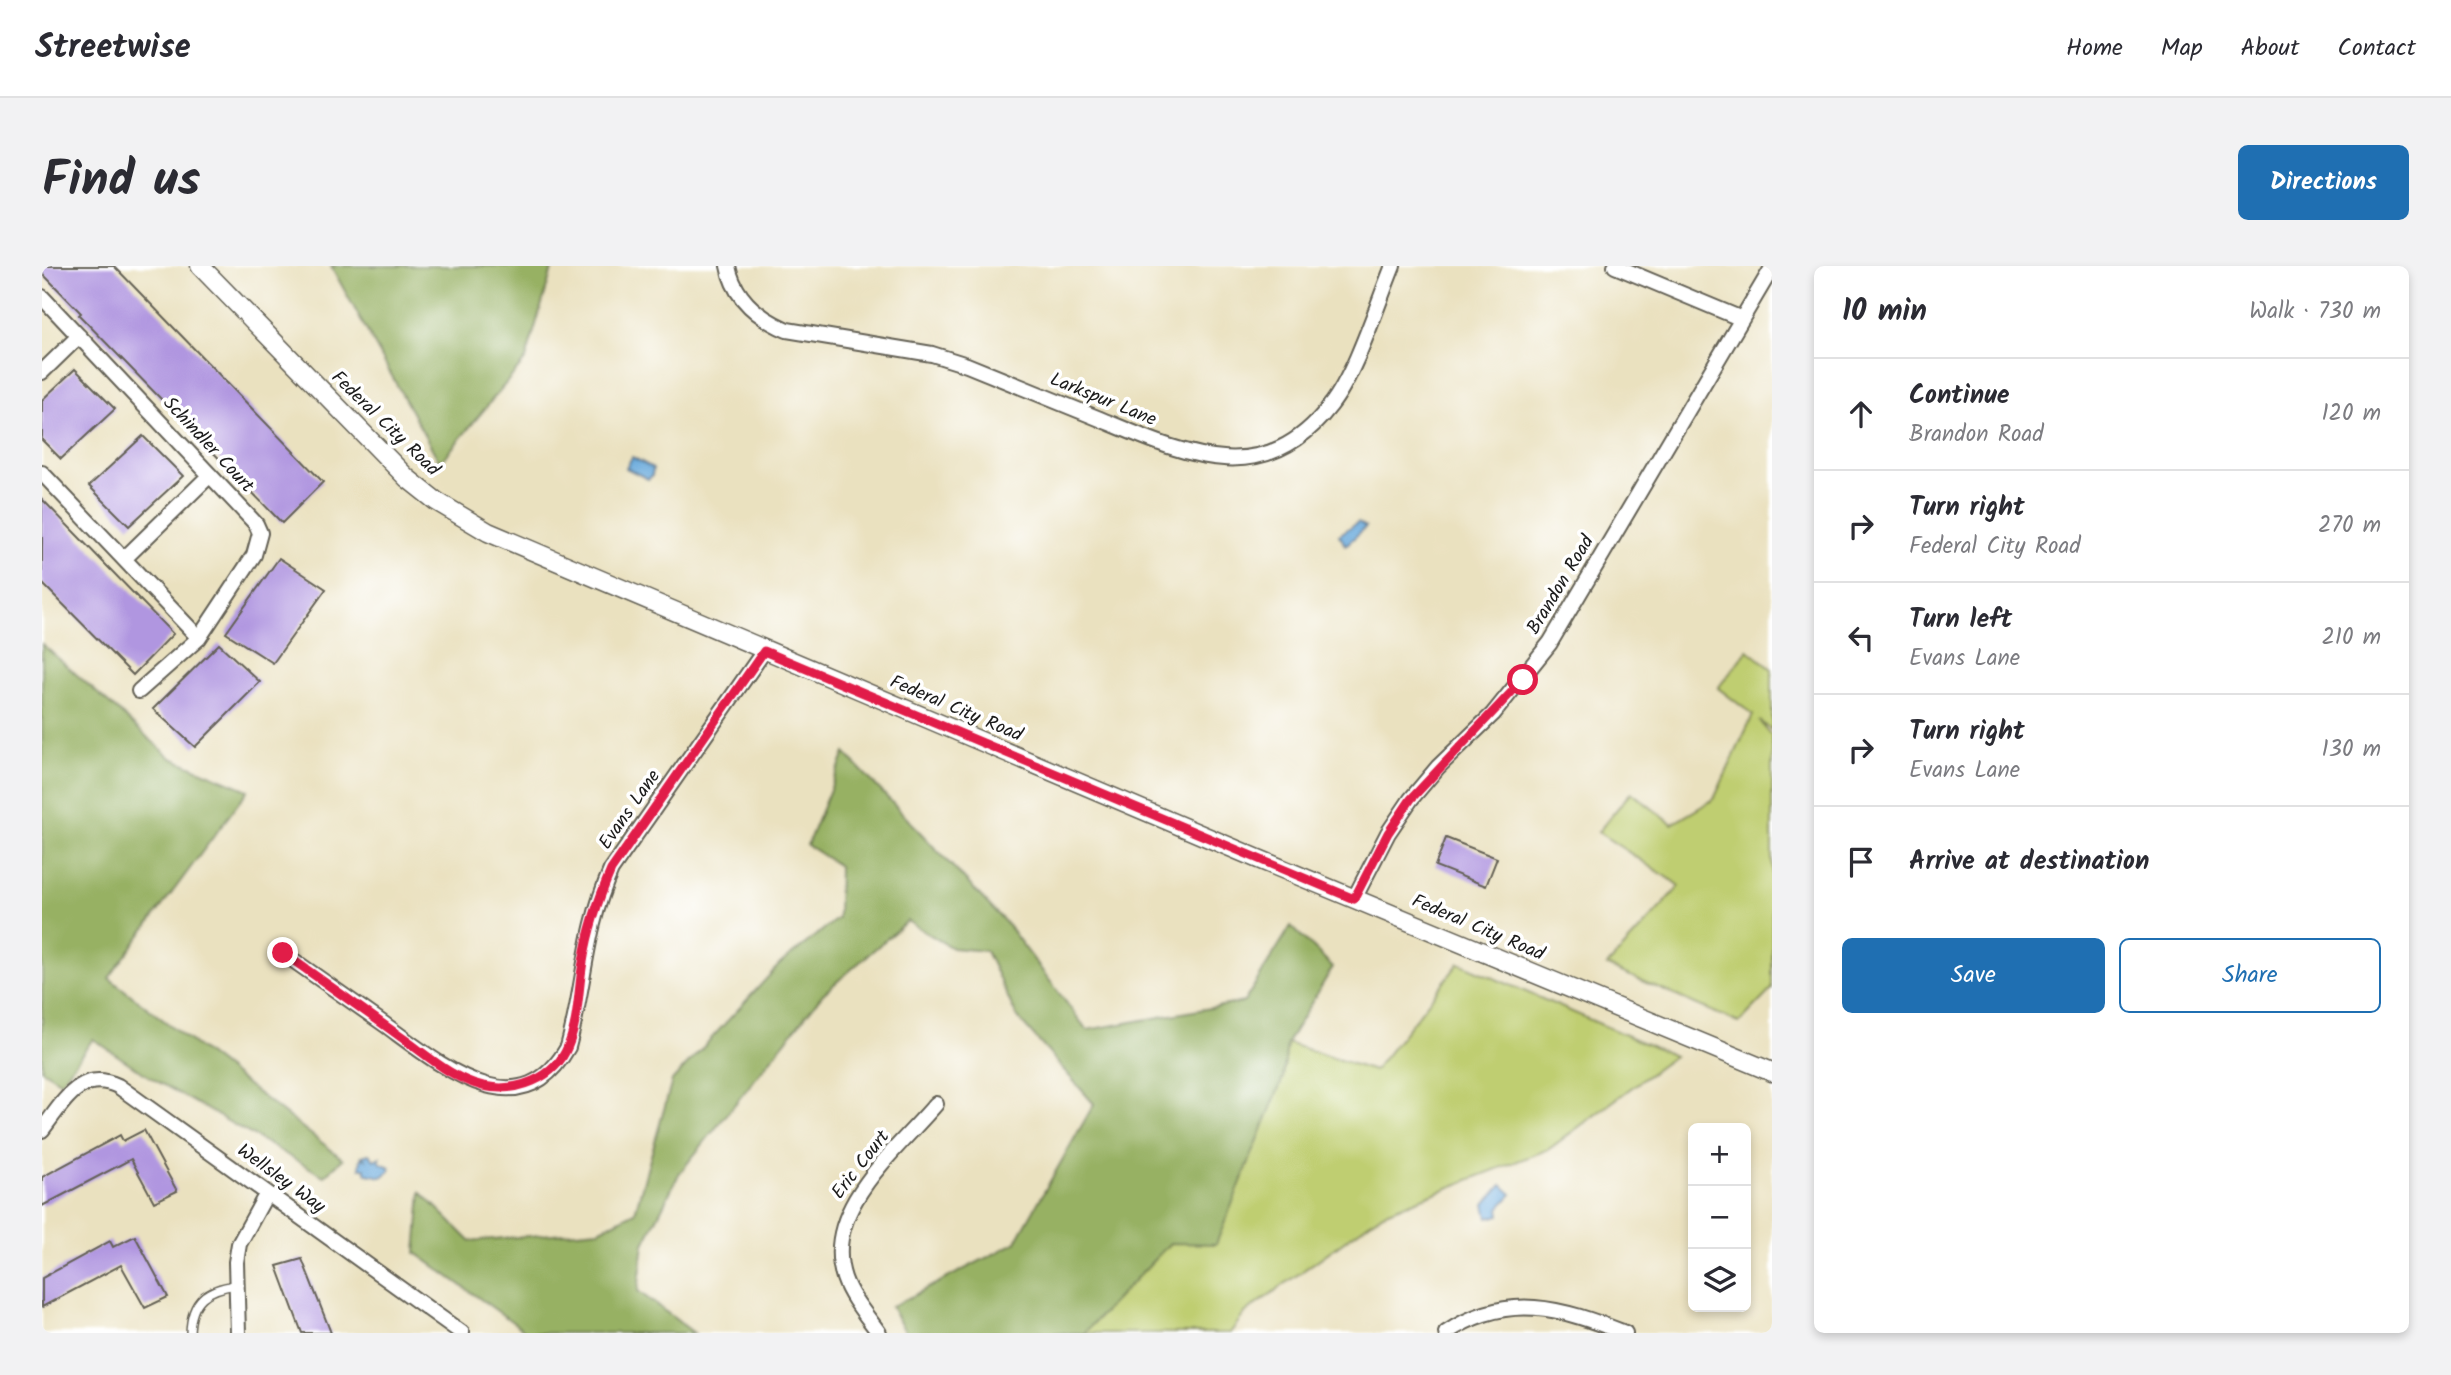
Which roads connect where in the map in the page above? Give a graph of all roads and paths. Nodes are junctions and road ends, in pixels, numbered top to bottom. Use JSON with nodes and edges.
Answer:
{"nodes":[{"id":1,"x":200,"y":266,"type":"edge"},
{"id":2,"x":728,"y":266,"type":"edge"},
{"id":3,"x":1393,"y":266,"type":"edge"},
{"id":4,"x":1615,"y":266,"type":"edge"},
{"id":5,"x":1772,"y":268,"type":"edge"},
{"id":6,"x":42,"y":297,"type":"edge"},
{"id":7,"x":1742,"y":319,"type":"junction"},
{"id":8,"x":79,"y":335,"type":"junction"},
{"id":9,"x":42,"y":372,"type":"edge"},
{"id":10,"x":42,"y":473,"type":"edge"},
{"id":11,"x":210,"y":475,"type":"junction"},
{"id":12,"x":124,"y":559,"type":"junction"},
{"id":13,"x":199,"y":638,"type":"junction"},
{"id":14,"x":764,"y":651,"type":"junction"},
{"id":15,"x":139,"y":691,"type":"dead end"},
{"id":16,"x":1354,"y":899,"type":"junction"},
{"id":17,"x":283,"y":953,"type":"dead end"},
{"id":18,"x":1772,"y":1072,"type":"edge"},
{"id":19,"x":936,"y":1104,"type":"dead end"},
{"id":20,"x":42,"y":1130,"type":"edge"},
{"id":21,"x":268,"y":1193,"type":"junction"},
{"id":22,"x":236,"y":1285,"type":"junction"},
{"id":23,"x":190,"y":1333,"type":"edge"},
{"id":24,"x":238,"y":1333,"type":"edge"},
{"id":25,"x":461,"y":1333,"type":"edge"},
{"id":26,"x":879,"y":1333,"type":"edge"},
{"id":27,"x":1446,"y":1333,"type":"edge"},
{"id":28,"x":1625,"y":1333,"type":"edge"}],
"edges":[{"from":1,"to":14,"type":"street","name":"Federal City Road"},
{"from":2,"to":3,"type":"street","name":"Larkspur Lane"},
{"from":4,"to":7,"type":"street"},
{"from":5,"to":7,"type":"street","name":"Brandon Road"},
{"from":6,"to":8,"type":"street","name":"Schindler Court"},
{"from":7,"to":16,"type":"street","name":"Brandon Road"},
{"from":8,"to":9,"type":"street"},
{"from":8,"to":11,"type":"street","name":"Schindler Court"},
{"from":10,"to":12,"type":"street"},
{"from":11,"to":12,"type":"street"},
{"from":11,"to":13,"type":"street","name":"Schindler Court"},
{"from":12,"to":13,"type":"street"},
{"from":13,"to":15,"type":"street","name":"Schindler Court"},
{"from":14,"to":16,"type":"street","name":"Federal City Road"},
{"from":14,"to":17,"type":"street","name":"Evans Lane"},
{"from":16,"to":18,"type":"street","name":"Federal City Road"},
{"from":19,"to":26,"type":"street","name":"Eric Court"},
{"from":20,"to":21,"type":"street","name":"Wellsley Way"},
{"from":21,"to":22,"type":"street"},
{"from":21,"to":25,"type":"street","name":"Wellsley Way"},
{"from":22,"to":23,"type":"lane"},
{"from":22,"to":24,"type":"street"},
{"from":27,"to":28,"type":"street"}]}
